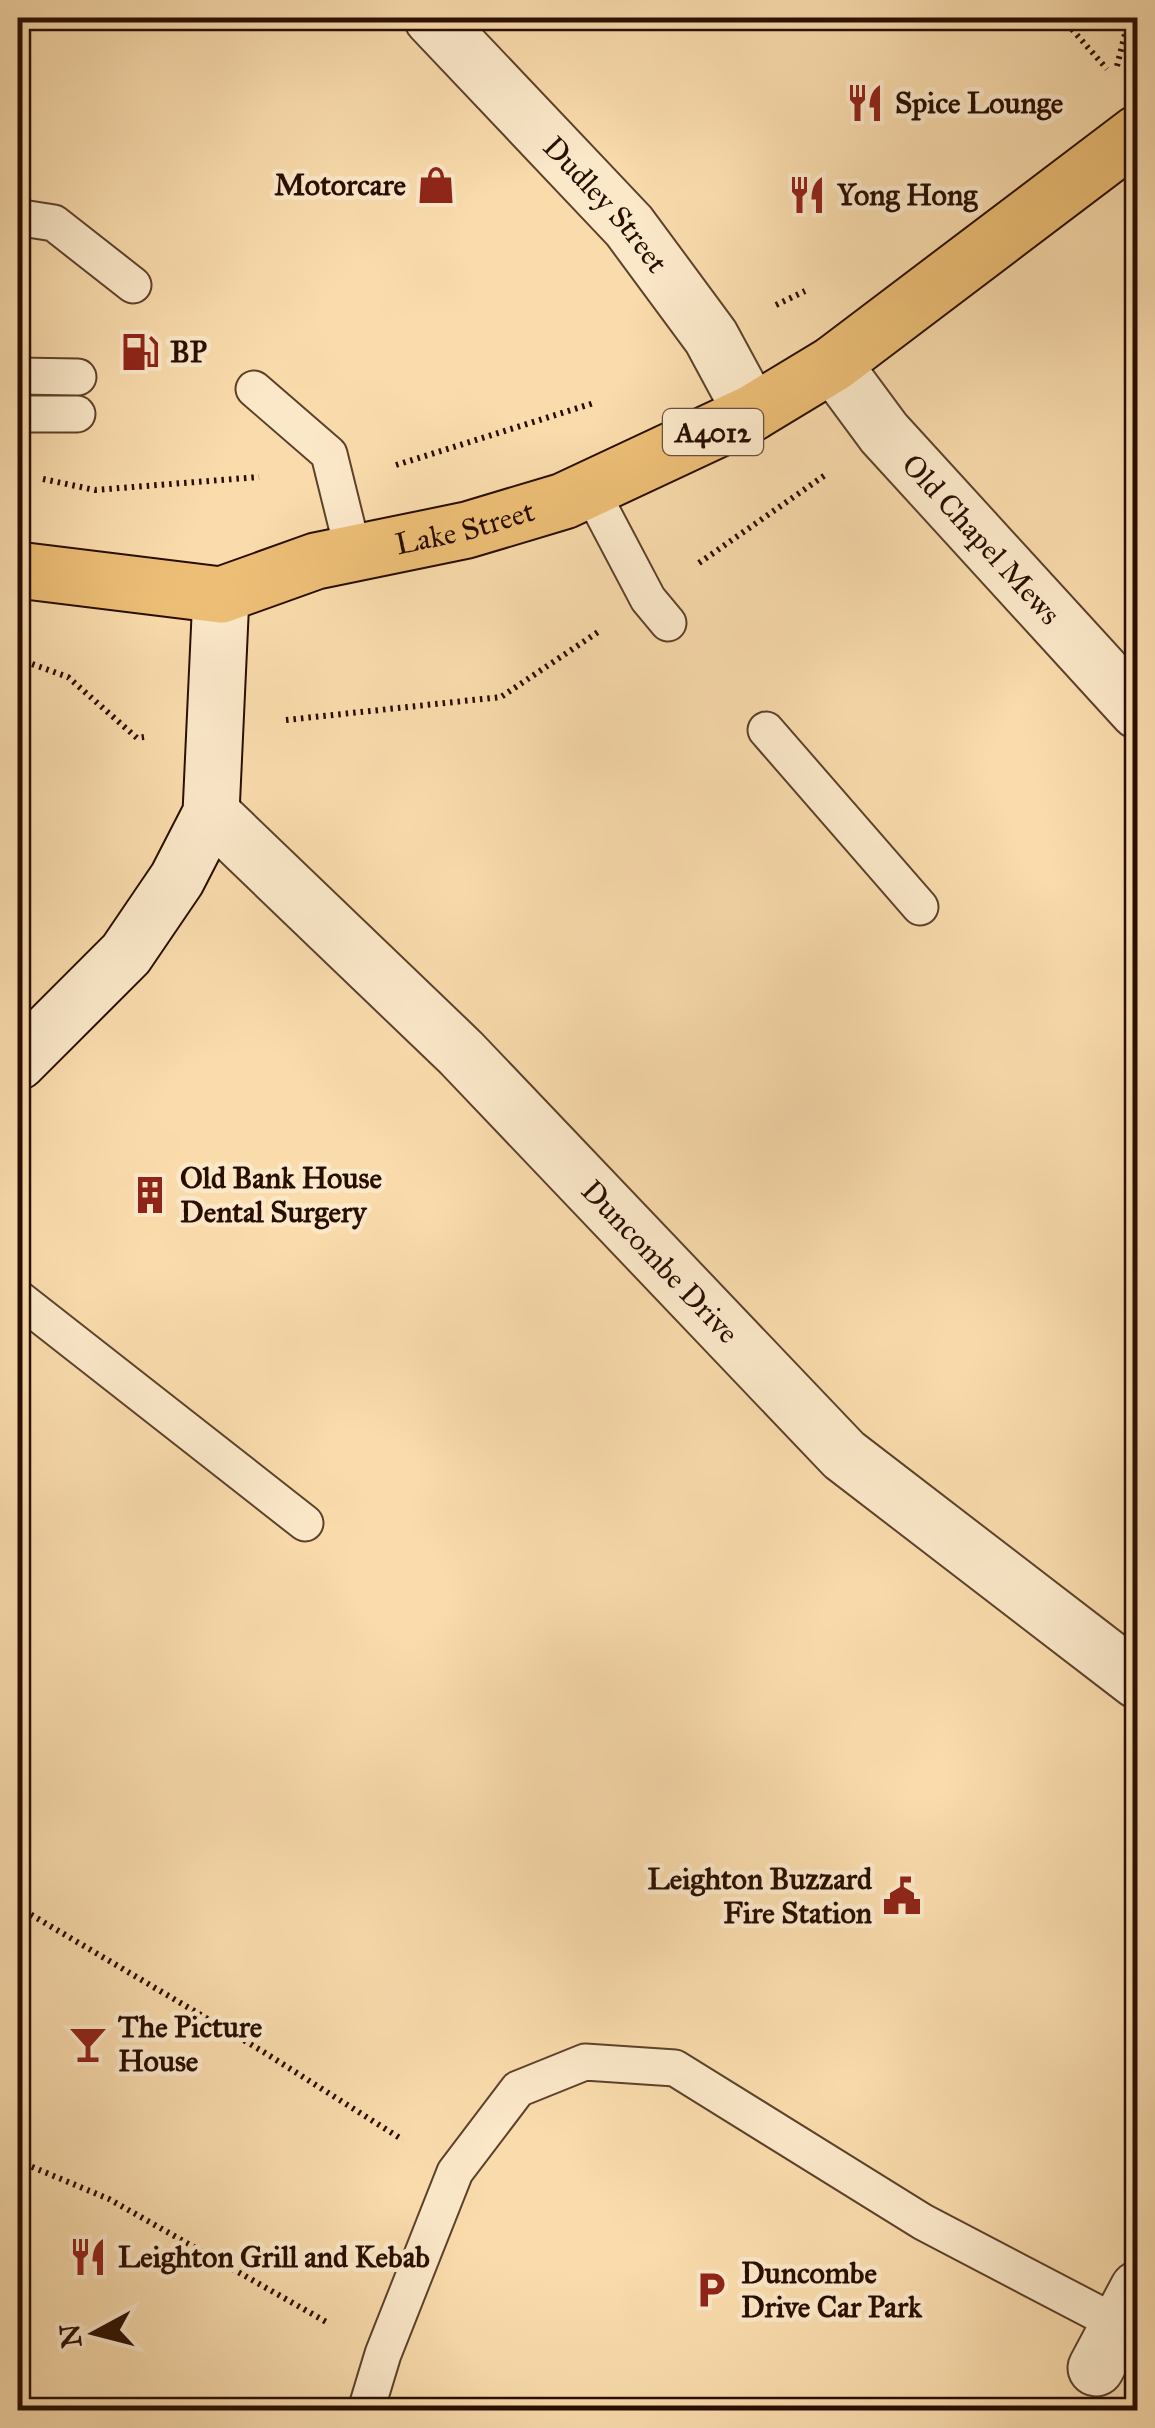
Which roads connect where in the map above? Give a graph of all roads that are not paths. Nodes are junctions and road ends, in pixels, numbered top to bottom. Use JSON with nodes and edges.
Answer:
{"nodes":[{"id":1,"x":432,"y":18,"type":"edge"},
{"id":2,"x":1138,"y":133,"type":"edge"},
{"id":3,"x":18,"y":221,"type":"edge"},
{"id":4,"x":134,"y":286,"type":"dead end"},
{"id":5,"x":833,"y":364,"type":"junction"},
{"id":6,"x":18,"y":376,"type":"edge"},
{"id":7,"x":78,"y":377,"type":"dead end"},
{"id":8,"x":265,"y":407,"type":"dead end"},
{"id":9,"x":18,"y":414,"type":"edge"},
{"id":10,"x":78,"y":414,"type":"dead end"},
{"id":11,"x":752,"y":414,"type":"junction"},
{"id":12,"x":590,"y":489,"type":"junction"},
{"id":13,"x":354,"y":554,"type":"junction"},
{"id":14,"x":18,"y":570,"type":"edge"},
{"id":15,"x":221,"y":595,"type":"junction"},
{"id":16,"x":668,"y":623,"type":"dead end"},
{"id":17,"x":1138,"y":710,"type":"edge"},
{"id":18,"x":766,"y":730,"type":"dead end"},
{"id":19,"x":210,"y":813,"type":"junction"},
{"id":20,"x":920,"y":906,"type":"dead end"},
{"id":21,"x":18,"y":1062,"type":"edge"},
{"id":22,"x":18,"y":1298,"type":"edge"},
{"id":23,"x":305,"y":1523,"type":"dead end"},
{"id":24,"x":1138,"y":1680,"type":"edge"},
{"id":25,"x":1117,"y":2327,"type":"edge"},
{"id":26,"x":366,"y":2410,"type":"edge"}],
"edges":[{"from":1,"to":11,"type":"street","name":"Dudley Street"},
{"from":2,"to":5,"type":"main road","name":"Lake Street","number":"A4012"},
{"from":3,"to":4,"type":"lane"},
{"from":5,"to":11,"type":"main road","name":"Lake Street","number":"A4012"},
{"from":5,"to":17,"type":"street","name":"Old Chapel Mews"},
{"from":6,"to":7,"type":"lane"},
{"from":8,"to":13,"type":"lane"},
{"from":9,"to":10,"type":"lane"},
{"from":11,"to":12,"type":"main road","name":"Lake Street","number":"A4012"},
{"from":12,"to":13,"type":"main road","name":"Lake Street","number":"A4012"},
{"from":12,"to":16,"type":"lane"},
{"from":13,"to":15,"type":"main road","name":"Lake Street","number":"A4012"},
{"from":14,"to":15,"type":"main road","number":"A4012"},
{"from":15,"to":19,"type":"street"},
{"from":18,"to":20,"type":"lane"},
{"from":19,"to":21,"type":"street"},
{"from":19,"to":24,"type":"street","name":"Duncombe Drive"},
{"from":22,"to":23,"type":"lane"},
{"from":25,"to":26,"type":"lane"}]}
